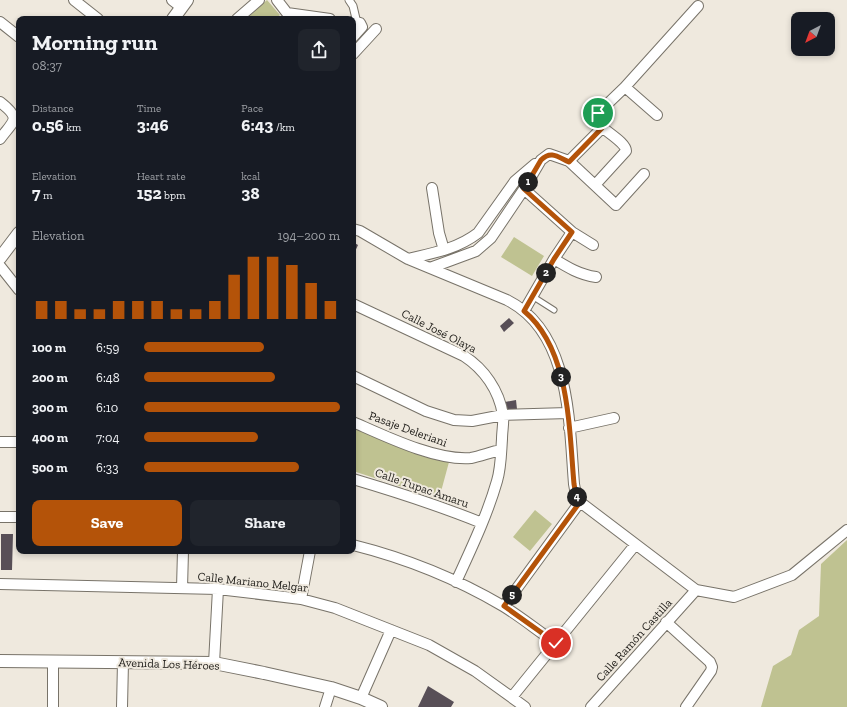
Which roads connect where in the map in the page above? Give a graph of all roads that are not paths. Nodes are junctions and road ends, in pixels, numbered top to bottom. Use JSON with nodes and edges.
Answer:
{"nodes":[{"id":1,"x":74,"y":0,"type":"edge"},
{"id":2,"x":259,"y":0,"type":"edge"},
{"id":3,"x":277,"y":0,"type":"edge"},
{"id":4,"x":349,"y":0,"type":"edge"},
{"id":5,"x":698,"y":6,"type":"dead end"},
{"id":6,"x":94,"y":16,"type":"edge"},
{"id":7,"x":240,"y":16,"type":"edge"},
{"id":8,"x":284,"y":16,"type":"edge"},
{"id":9,"x":355,"y":16,"type":"edge"},
{"id":10,"x":0,"y":22,"type":"edge"},
{"id":11,"x":356,"y":23,"type":"edge"},
{"id":12,"x":376,"y":29,"type":"dead end"},
{"id":13,"x":356,"y":34,"type":"edge"},
{"id":14,"x":16,"y":35,"type":"edge"},
{"id":15,"x":356,"y":51,"type":"edge"},
{"id":16,"x":625,"y":86,"type":"junction"},
{"id":17,"x":0,"y":102,"type":"edge"},
{"id":18,"x":657,"y":115,"type":"dead end"},
{"id":19,"x":602,"y":128,"type":"junction"},
{"id":20,"x":0,"y":139,"type":"edge"},
{"id":21,"x":541,"y":160,"type":"junction"},
{"id":22,"x":569,"y":162,"type":"junction"},
{"id":23,"x":644,"y":174,"type":"dead end"},
{"id":24,"x":595,"y":185,"type":"junction"},
{"id":25,"x":432,"y":188,"type":"dead end"},
{"id":26,"x":524,"y":189,"type":"junction"},
{"id":27,"x":356,"y":230,"type":"edge"},
{"id":28,"x":572,"y":232,"type":"junction"},
{"id":29,"x":16,"y":237,"type":"edge"},
{"id":30,"x":593,"y":245,"type":"dead end"},
{"id":31,"x":444,"y":250,"type":"junction"},
{"id":32,"x":0,"y":258,"type":"edge"},
{"id":33,"x":408,"y":259,"type":"junction"},
{"id":34,"x":554,"y":259,"type":"junction"},
{"id":35,"x":0,"y":266,"type":"edge"},
{"id":36,"x":430,"y":268,"type":"junction"},
{"id":37,"x":596,"y":277,"type":"dead end"},
{"id":38,"x":16,"y":286,"type":"edge"},
{"id":39,"x":532,"y":296,"type":"junction"},
{"id":40,"x":356,"y":305,"type":"edge"},
{"id":41,"x":554,"y":310,"type":"dead end"},
{"id":42,"x":524,"y":311,"type":"junction"},
{"id":43,"x":356,"y":377,"type":"edge"},
{"id":44,"x":568,"y":413,"type":"junction"},
{"id":45,"x":503,"y":415,"type":"junction"},
{"id":46,"x":614,"y":418,"type":"dead end"},
{"id":47,"x":356,"y":423,"type":"edge"},
{"id":48,"x":569,"y":428,"type":"junction"},
{"id":49,"x":0,"y":442,"type":"edge"},
{"id":50,"x":16,"y":442,"type":"edge"},
{"id":51,"x":501,"y":450,"type":"junction"},
{"id":52,"x":356,"y":480,"type":"edge"},
{"id":53,"x":580,"y":502,"type":"junction"},
{"id":54,"x":0,"y":517,"type":"edge"},
{"id":55,"x":16,"y":517,"type":"edge"},
{"id":56,"x":482,"y":523,"type":"junction"},
{"id":57,"x":847,"y":530,"type":"edge"},
{"id":58,"x":635,"y":545,"type":"junction"},
{"id":59,"x":356,"y":546,"type":"edge"},
{"id":60,"x":183,"y":554,"type":"edge"},
{"id":61,"x":309,"y":554,"type":"edge"},
{"id":62,"x":456,"y":582,"type":"junction"},
{"id":63,"x":0,"y":584,"type":"edge"},
{"id":64,"x":182,"y":588,"type":"junction"},
{"id":65,"x":218,"y":589,"type":"junction"},
{"id":66,"x":696,"y":590,"type":"junction"},
{"id":67,"x":301,"y":599,"type":"junction"},
{"id":68,"x":504,"y":606,"type":"junction"},
{"id":69,"x":666,"y":622,"type":"junction"},
{"id":70,"x":390,"y":630,"type":"junction"},
{"id":71,"x":556,"y":643,"type":"junction"},
{"id":72,"x":0,"y":661,"type":"edge"},
{"id":73,"x":53,"y":661,"type":"junction"},
{"id":74,"x":123,"y":662,"type":"junction"},
{"id":75,"x":214,"y":663,"type":"junction"},
{"id":76,"x":331,"y":688,"type":"junction"},
{"id":77,"x":512,"y":697,"type":"junction"},
{"id":78,"x":361,"y":698,"type":"junction"},
{"id":79,"x":53,"y":707,"type":"edge"},
{"id":80,"x":122,"y":707,"type":"edge"},
{"id":81,"x":325,"y":707,"type":"edge"},
{"id":82,"x":381,"y":707,"type":"edge"},
{"id":83,"x":525,"y":707,"type":"edge"},
{"id":84,"x":591,"y":707,"type":"edge"},
{"id":85,"x":686,"y":707,"type":"edge"}],
"edges":[{"from":1,"to":6,"type":"street"},
{"from":2,"to":7,"type":"street"},
{"from":3,"to":8,"type":"street"},
{"from":4,"to":9,"type":"street"},
{"from":5,"to":16,"type":"street"},
{"from":10,"to":14,"type":"street"},
{"from":11,"to":13,"type":"street"},
{"from":12,"to":15,"type":"street"},
{"from":16,"to":18,"type":"street"},
{"from":16,"to":19,"type":"street"},
{"from":17,"to":20,"type":"street"},
{"from":19,"to":22,"type":"street"},
{"from":19,"to":24,"type":"street"},
{"from":21,"to":22,"type":"street"},
{"from":21,"to":26,"type":"street"},
{"from":21,"to":31,"type":"street"},
{"from":22,"to":24,"type":"street"},
{"from":23,"to":24,"type":"street"},
{"from":25,"to":31,"type":"street"},
{"from":26,"to":28,"type":"street"},
{"from":26,"to":36,"type":"street"},
{"from":27,"to":33,"type":"street"},
{"from":28,"to":30,"type":"street"},
{"from":28,"to":34,"type":"street"},
{"from":29,"to":32,"type":"street"},
{"from":31,"to":33,"type":"street"},
{"from":33,"to":36,"type":"street"},
{"from":34,"to":37,"type":"street"},
{"from":34,"to":39,"type":"street"},
{"from":35,"to":38,"type":"street"},
{"from":36,"to":42,"type":"street"},
{"from":39,"to":41,"type":"lane"},
{"from":39,"to":42,"type":"street"},
{"from":40,"to":45,"type":"street","name":"Calle José Olaya"},
{"from":42,"to":44,"type":"street"},
{"from":43,"to":45,"type":"street"},
{"from":44,"to":45,"type":"street"},
{"from":44,"to":48,"type":"street"},
{"from":45,"to":51,"type":"street","name":"Calle José Olaya"},
{"from":46,"to":48,"type":"street"},
{"from":47,"to":51,"type":"street","name":"Pasaje Deleriani"},
{"from":48,"to":53,"type":"street"},
{"from":49,"to":50,"type":"street"},
{"from":51,"to":56,"type":"street","name":"Calle José Olaya"},
{"from":52,"to":56,"type":"street","name":"Calle Tupac Amaru"},
{"from":53,"to":58,"type":"street"},
{"from":53,"to":68,"type":"street"},
{"from":54,"to":55,"type":"street"},
{"from":56,"to":62,"type":"street","name":"Calle José Olaya"},
{"from":57,"to":66,"type":"street"},
{"from":58,"to":66,"type":"street"},
{"from":58,"to":71,"type":"street"},
{"from":59,"to":62,"type":"street"},
{"from":60,"to":64,"type":"street"},
{"from":61,"to":67,"type":"street"},
{"from":62,"to":68,"type":"street"},
{"from":63,"to":64,"type":"street","name":"Calle Mariano Melgar"},
{"from":64,"to":65,"type":"street","name":"Calle Mariano Melgar"},
{"from":65,"to":67,"type":"street","name":"Calle Mariano Melgar"},
{"from":65,"to":75,"type":"street"},
{"from":66,"to":69,"type":"street","name":"Calle Ramón Castilla"},
{"from":67,"to":70,"type":"street","name":"Calle Mariano Melgar"},
{"from":68,"to":71,"type":"street"},
{"from":69,"to":84,"type":"street","name":"Calle Ramón Castilla"},
{"from":69,"to":85,"type":"street"},
{"from":70,"to":77,"type":"street","name":"Calle Mariano Melgar"},
{"from":70,"to":78,"type":"street"},
{"from":71,"to":77,"type":"street"},
{"from":72,"to":73,"type":"street","name":"Avenida Los Héroes"},
{"from":73,"to":74,"type":"street","name":"Avenida Los Héroes"},
{"from":73,"to":79,"type":"street"},
{"from":74,"to":75,"type":"street","name":"Avenida Los Héroes"},
{"from":74,"to":80,"type":"street"},
{"from":75,"to":76,"type":"street","name":"Avenida Los Héroes"},
{"from":76,"to":78,"type":"street","name":"Avenida Los Héroes"},
{"from":76,"to":81,"type":"street"},
{"from":77,"to":83,"type":"street","name":"Calle Mariano Melgar"},
{"from":78,"to":82,"type":"street","name":"Avenida Los Héroes"}]}
